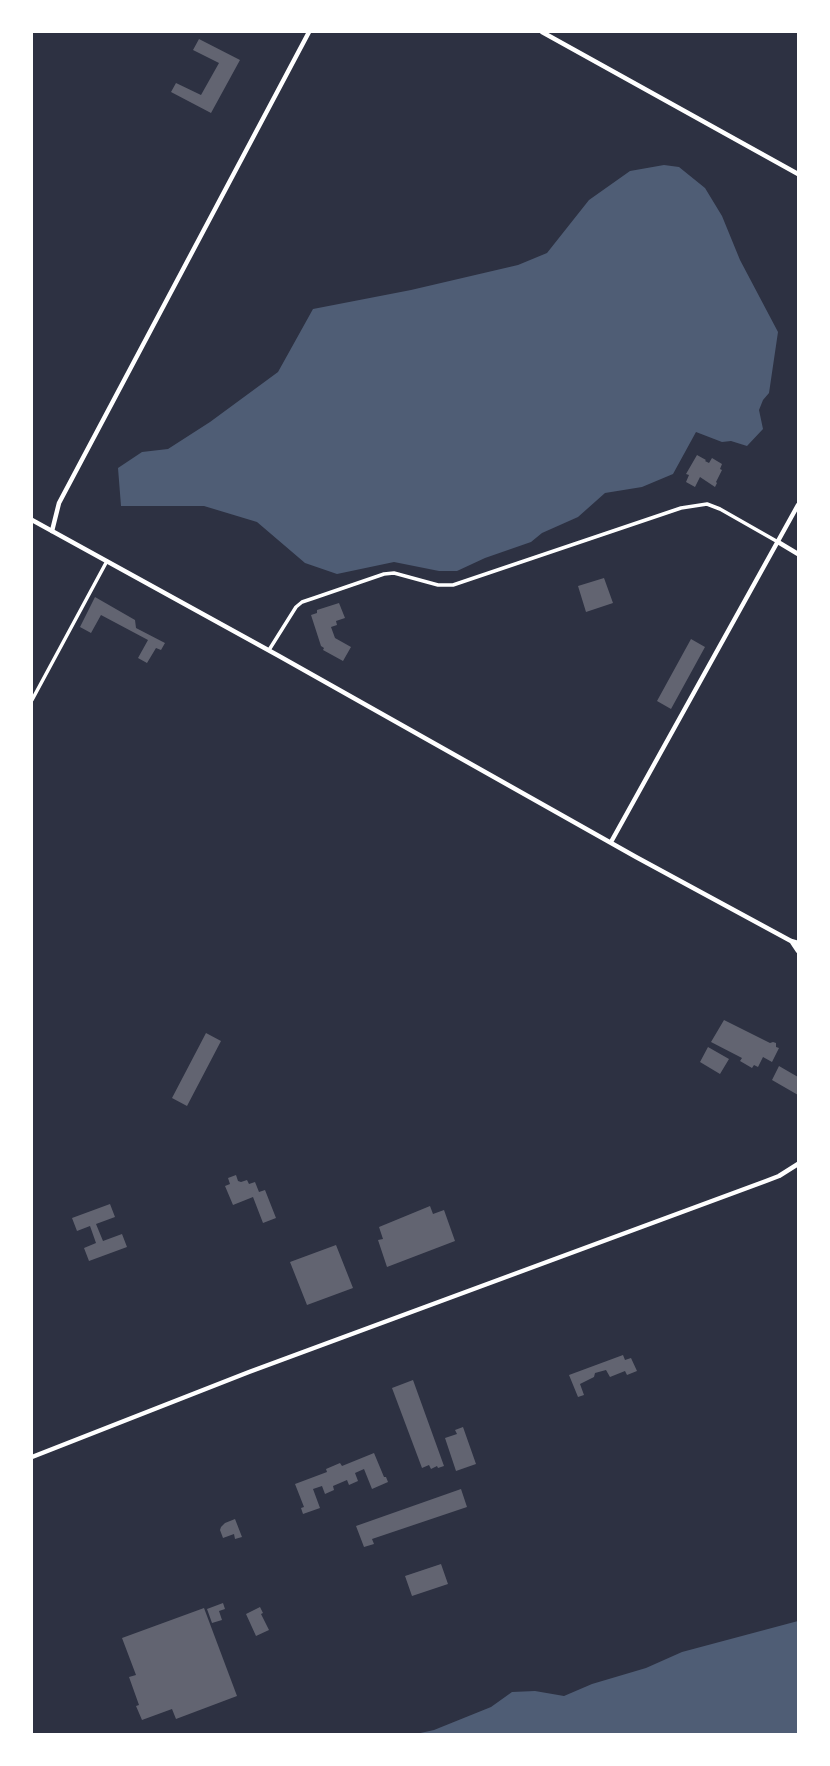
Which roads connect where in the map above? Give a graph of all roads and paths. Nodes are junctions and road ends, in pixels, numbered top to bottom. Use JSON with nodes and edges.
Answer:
{"nodes":[{"id":1,"x":309,"y":32,"type":"edge"},
{"id":2,"x":542,"y":32,"type":"edge"},
{"id":3,"x":799,"y":174,"type":"edge"},
{"id":4,"x":799,"y":505,"type":"edge"},
{"id":5,"x":32,"y":520,"type":"edge"},
{"id":6,"x":52,"y":531,"type":"junction"},
{"id":7,"x":778,"y":542,"type":"junction"},
{"id":8,"x":799,"y":554,"type":"edge"},
{"id":9,"x":107,"y":562,"type":"junction"},
{"id":10,"x":269,"y":650,"type":"junction"},
{"id":11,"x":32,"y":700,"type":"edge"},
{"id":12,"x":611,"y":842,"type":"junction"},
{"id":13,"x":791,"y":941,"type":"junction"},
{"id":14,"x":799,"y":943,"type":"edge"},
{"id":15,"x":799,"y":951,"type":"edge"},
{"id":16,"x":799,"y":1164,"type":"edge"},
{"id":17,"x":32,"y":1457,"type":"edge"}],
"edges":[{"from":1,"to":6,"type":"main road"},
{"from":2,"to":3,"type":"main road"},
{"from":4,"to":7,"type":"main road"},
{"from":5,"to":6,"type":"main road"},
{"from":6,"to":9,"type":"main road"},
{"from":7,"to":8,"type":"main road"},
{"from":7,"to":10,"type":"street"},
{"from":7,"to":12,"type":"main road"},
{"from":9,"to":10,"type":"main road"},
{"from":9,"to":11,"type":"street"},
{"from":10,"to":12,"type":"main road"},
{"from":12,"to":13,"type":"main road"},
{"from":13,"to":14,"type":"main road"},
{"from":13,"to":15,"type":"main road"},
{"from":16,"to":17,"type":"main road"}]}
